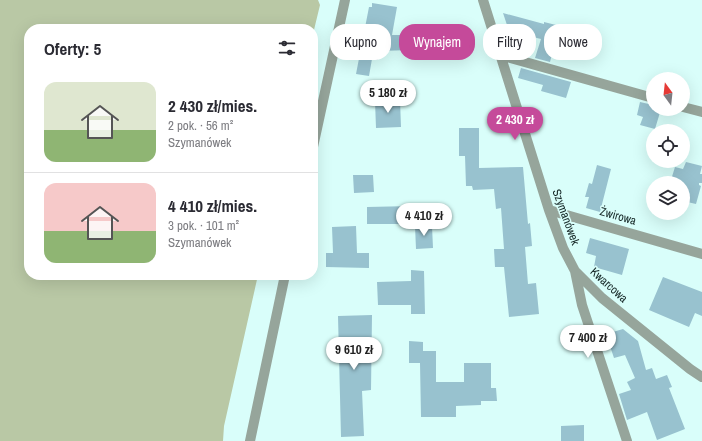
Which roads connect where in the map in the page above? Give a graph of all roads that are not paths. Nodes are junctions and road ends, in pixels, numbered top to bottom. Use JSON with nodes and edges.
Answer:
{"nodes":[{"id":1,"x":345,"y":0,"type":"edge"},
{"id":2,"x":483,"y":0,"type":"edge"},
{"id":3,"x":490,"y":24,"type":"edge"},
{"id":4,"x":502,"y":60,"type":"edge"},
{"id":5,"x":518,"y":60,"type":"edge"},
{"id":6,"x":646,"y":96,"type":"edge"},
{"id":7,"x":690,"y":109,"type":"edge"},
{"id":8,"x":702,"y":112,"type":"edge"},
{"id":9,"x":318,"y":124,"type":"edge"},
{"id":10,"x":549,"y":210,"type":"junction"},
{"id":11,"x":702,"y":254,"type":"edge"},
{"id":12,"x":575,"y":271,"type":"junction"},
{"id":13,"x":284,"y":280,"type":"edge"},
{"id":14,"x":702,"y":377,"type":"edge"},
{"id":15,"x":250,"y":441,"type":"edge"},
{"id":16,"x":626,"y":441,"type":"edge"}],
"edges":[{"from":1,"to":9,"type":"street"},
{"from":2,"to":3,"type":"street","name":"Szymanówek"},
{"from":4,"to":10,"type":"street","name":"Szymanówek"},
{"from":5,"to":6,"type":"street"},
{"from":7,"to":8,"type":"street"},
{"from":10,"to":11,"type":"street","name":"Żwirowa"},
{"from":10,"to":12,"type":"street","name":"Szymanówek"},
{"from":12,"to":14,"type":"street","name":"Kwarcowa"},
{"from":12,"to":16,"type":"street","name":"Szymanówek"},
{"from":13,"to":15,"type":"street"}]}
